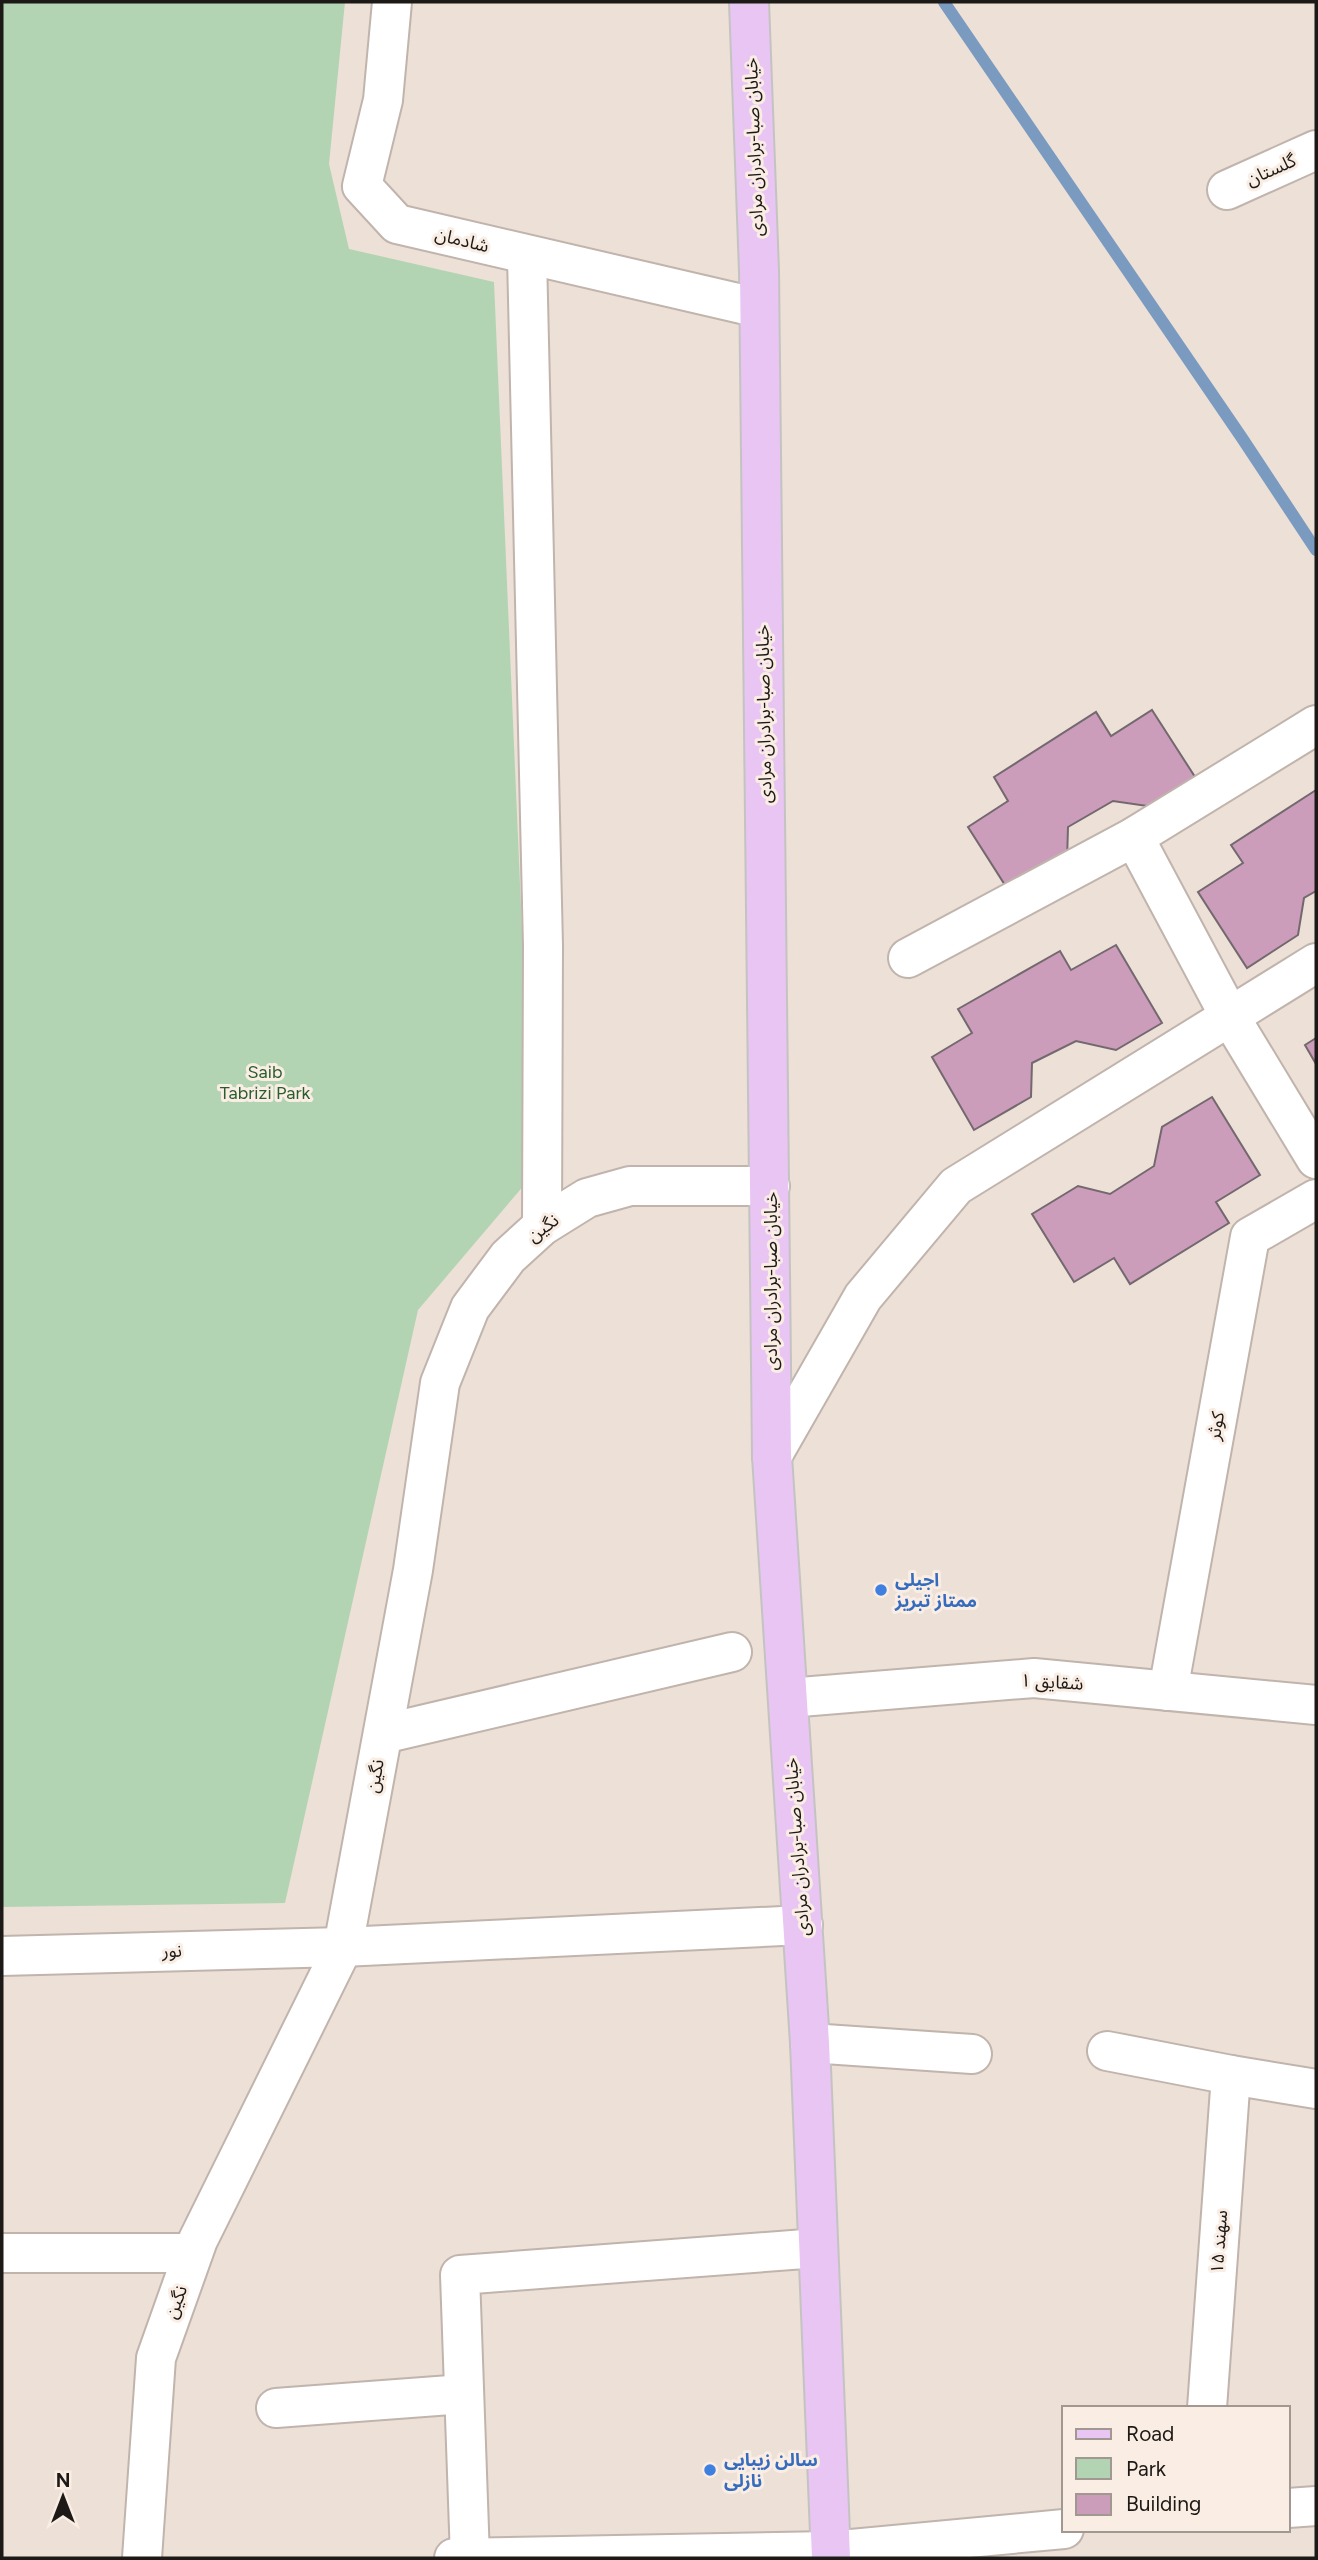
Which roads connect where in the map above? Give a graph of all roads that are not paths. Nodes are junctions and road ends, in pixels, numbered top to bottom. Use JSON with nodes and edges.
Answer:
{"nodes":[{"id":1,"x":392,"y":2,"type":"edge"},
{"id":2,"x":749,"y":2,"type":"edge"},
{"id":3,"x":1316,"y":150,"type":"edge"},
{"id":4,"x":1227,"y":190,"type":"dead end"},
{"id":5,"x":527,"y":256,"type":"junction"},
{"id":6,"x":759,"y":308,"type":"junction"},
{"id":7,"x":1316,"y":725,"type":"edge"},
{"id":8,"x":1134,"y":837,"type":"junction"},
{"id":9,"x":908,"y":958,"type":"dead end"},
{"id":10,"x":1316,"y":963,"type":"edge"},
{"id":11,"x":1230,"y":1017,"type":"junction"},
{"id":12,"x":1316,"y":1159,"type":"edge"},
{"id":13,"x":770,"y":1186,"type":"junction"},
{"id":14,"x":1316,"y":1199,"type":"edge"},
{"id":15,"x":542,"y":1226,"type":"junction"},
{"id":16,"x":772,"y":1456,"type":"junction"},
{"id":17,"x":732,"y":1652,"type":"dead end"},
{"id":18,"x":1168,"y":1691,"type":"junction"},
{"id":19,"x":788,"y":1698,"type":"junction"},
{"id":20,"x":1316,"y":1705,"type":"edge"},
{"id":21,"x":383,"y":1734,"type":"junction"},
{"id":22,"x":803,"y":1925,"type":"junction"},
{"id":23,"x":343,"y":1947,"type":"junction"},
{"id":24,"x":2,"y":1956,"type":"edge"},
{"id":25,"x":810,"y":2043,"type":"junction"},
{"id":26,"x":1107,"y":2050,"type":"dead end"},
{"id":27,"x":972,"y":2054,"type":"dead end"},
{"id":28,"x":1231,"y":2075,"type":"junction"},
{"id":29,"x":1316,"y":2089,"type":"edge"},
{"id":30,"x":818,"y":2248,"type":"junction"},
{"id":31,"x":2,"y":2253,"type":"edge"},
{"id":32,"x":193,"y":2253,"type":"junction"},
{"id":33,"x":464,"y":2394,"type":"junction"},
{"id":34,"x":1207,"y":2406,"type":"edge"},
{"id":35,"x":276,"y":2408,"type":"dead end"},
{"id":36,"x":1316,"y":2506,"type":"edge"},
{"id":37,"x":1290,"y":2508,"type":"edge"},
{"id":38,"x":1062,"y":2529,"type":"edge"},
{"id":39,"x":831,"y":2555,"type":"edge"},
{"id":40,"x":142,"y":2558,"type":"edge"},
{"id":41,"x":454,"y":2558,"type":"edge"},
{"id":42,"x":470,"y":2558,"type":"edge"}],
"edges":[{"from":1,"to":5,"type":"street","name":"شادمان"},
{"from":2,"to":6,"type":"main road","name":"خیابان صبا-برادران مرادی"},
{"from":3,"to":4,"type":"street","name":"گلستان"},
{"from":5,"to":6,"type":"street","name":"شادمان"},
{"from":5,"to":15,"type":"street"},
{"from":6,"to":13,"type":"main road","name":"خیابان صبا-برادران مرادی"},
{"from":7,"to":8,"type":"street"},
{"from":8,"to":9,"type":"street"},
{"from":8,"to":11,"type":"street"},
{"from":10,"to":11,"type":"street"},
{"from":11,"to":12,"type":"street"},
{"from":11,"to":16,"type":"street"},
{"from":13,"to":15,"type":"street","name":"نگین"},
{"from":13,"to":16,"type":"main road","name":"خیابان صبا-برادران مرادی"},
{"from":14,"to":18,"type":"street","name":"کوثر"},
{"from":15,"to":21,"type":"street","name":"نگین"},
{"from":16,"to":19,"type":"main road","name":"خیابان صبا-برادران مرادی"},
{"from":17,"to":21,"type":"street"},
{"from":18,"to":19,"type":"street","name":"شقایق ۱"},
{"from":18,"to":20,"type":"street","name":"شقایق ۱"},
{"from":19,"to":22,"type":"main road","name":"خیابان صبا-برادران مرادی"},
{"from":21,"to":23,"type":"street","name":"نگین"},
{"from":22,"to":23,"type":"street","name":"نور"},
{"from":22,"to":25,"type":"main road","name":"خیابان صبا-برادران مرادی"},
{"from":23,"to":24,"type":"street","name":"نور"},
{"from":23,"to":32,"type":"street","name":"نگین"},
{"from":25,"to":27,"type":"street"},
{"from":25,"to":30,"type":"main road","name":"خیابان صبا-برادران مرادی"},
{"from":26,"to":28,"type":"street"},
{"from":28,"to":29,"type":"street"},
{"from":28,"to":34,"type":"street","name":"سهند ۱۵"},
{"from":30,"to":33,"type":"street"},
{"from":30,"to":39,"type":"main road","name":"خیابان صبا-برادران مرادی"},
{"from":31,"to":32,"type":"street"},
{"from":32,"to":40,"type":"street","name":"نگین"},
{"from":33,"to":35,"type":"street"},
{"from":33,"to":42,"type":"street"},
{"from":36,"to":37,"type":"street"},
{"from":38,"to":39,"type":"street"},
{"from":39,"to":42,"type":"street"},
{"from":41,"to":42,"type":"street"}]}
